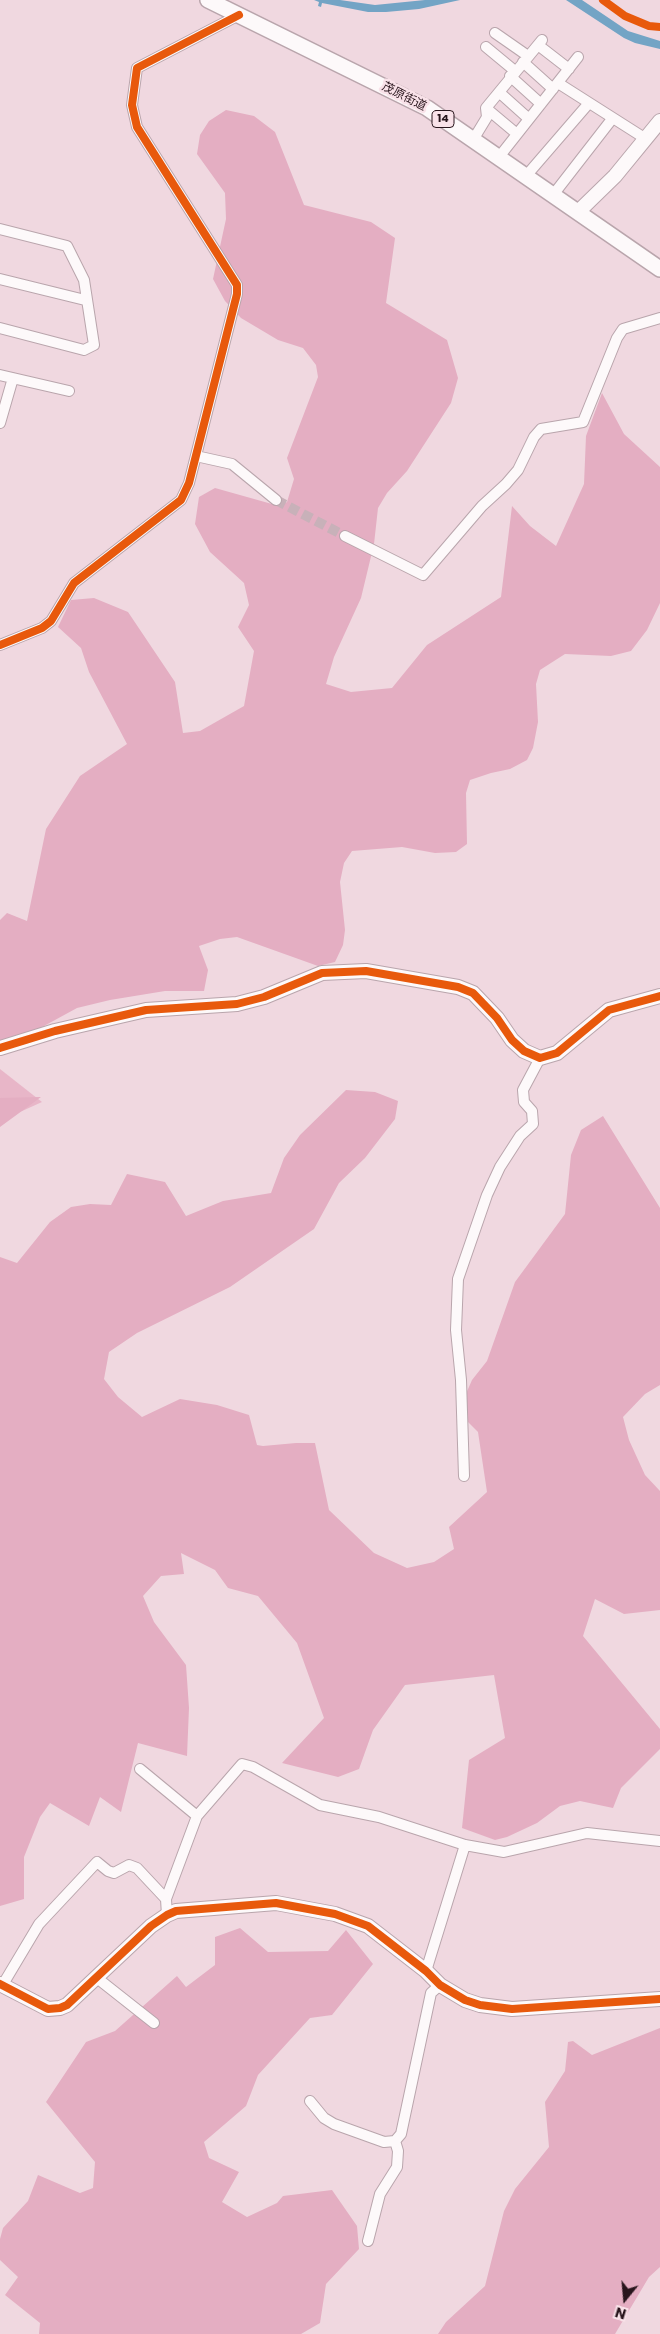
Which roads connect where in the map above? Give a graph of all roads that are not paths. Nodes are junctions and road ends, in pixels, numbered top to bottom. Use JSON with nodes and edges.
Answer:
{"nodes":[{"id":1,"x":208,"y":0,"type":"edge"},
{"id":2,"x":239,"y":15,"type":"junction"},
{"id":3,"x":495,"y":33,"type":"dead end"},
{"id":4,"x":486,"y":47,"type":"dead end"},
{"id":5,"x":578,"y":57,"type":"dead end"},
{"id":6,"x":525,"y":59,"type":"junction"},
{"id":7,"x":569,"y":69,"type":"junction"},
{"id":8,"x":513,"y":73,"type":"junction"},
{"id":9,"x":555,"y":86,"type":"junction"},
{"id":10,"x":500,"y":93,"type":"junction"},
{"id":11,"x":589,"y":103,"type":"junction"},
{"id":12,"x":541,"y":104,"type":"junction"},
{"id":13,"x":486,"y":108,"type":"junction"},
{"id":14,"x":529,"y":119,"type":"junction"},
{"id":15,"x":612,"y":119,"type":"junction"},
{"id":16,"x":660,"y":121,"type":"edge"},
{"id":17,"x":517,"y":134,"type":"junction"},
{"id":18,"x":646,"y":139,"type":"junction"},
{"id":19,"x":473,"y":140,"type":"junction"},
{"id":20,"x":498,"y":158,"type":"junction"},
{"id":21,"x":526,"y":176,"type":"junction"},
{"id":22,"x":554,"y":195,"type":"junction"},
{"id":23,"x":578,"y":212,"type":"junction"},
{"id":24,"x":0,"y":230,"type":"edge"},
{"id":25,"x":660,"y":269,"type":"edge"},
{"id":26,"x":0,"y":279,"type":"edge"},
{"id":27,"x":85,"y":300,"type":"junction"},
{"id":28,"x":660,"y":318,"type":"edge"},
{"id":29,"x":0,"y":328,"type":"edge"},
{"id":30,"x":0,"y":375,"type":"edge"},
{"id":31,"x":13,"y":378,"type":"junction"},
{"id":32,"x":69,"y":391,"type":"dead end"},
{"id":33,"x":0,"y":424,"type":"edge"},
{"id":34,"x":196,"y":456,"type":"junction"},
{"id":35,"x":276,"y":500,"type":"tunnel mouth"},
{"id":36,"x":345,"y":536,"type":"tunnel mouth"},
{"id":37,"x":0,"y":645,"type":"edge"},
{"id":38,"x":660,"y":996,"type":"edge"},
{"id":39,"x":0,"y":1048,"type":"edge"},
{"id":40,"x":540,"y":1058,"type":"junction"},
{"id":41,"x":464,"y":1476,"type":"dead end"},
{"id":42,"x":140,"y":1769,"type":"dead end"},
{"id":43,"x":197,"y":1816,"type":"junction"},
{"id":44,"x":660,"y":1841,"type":"edge"},
{"id":45,"x":465,"y":1845,"type":"junction"},
{"id":46,"x":166,"y":1899,"type":"junction"},
{"id":47,"x":167,"y":1915,"type":"junction"},
{"id":48,"x":426,"y":1971,"type":"junction"},
{"id":49,"x":97,"y":1978,"type":"junction"},
{"id":50,"x":1,"y":1985,"type":"edge"},
{"id":51,"x":440,"y":1985,"type":"junction"},
{"id":52,"x":660,"y":1999,"type":"edge"},
{"id":53,"x":154,"y":2023,"type":"dead end"},
{"id":54,"x":310,"y":2102,"type":"dead end"},
{"id":55,"x":395,"y":2141,"type":"junction"},
{"id":56,"x":368,"y":2241,"type":"dead end"}],
"edges":[{"from":1,"to":2,"type":"main road","name":"茂原街道","number":"14"},
{"from":2,"to":19,"type":"main road","name":"茂原街道","number":"14"},
{"from":2,"to":34,"type":"street"},
{"from":3,"to":6,"type":"street"},
{"from":4,"to":8,"type":"street"},
{"from":5,"to":7,"type":"street"},
{"from":6,"to":7,"type":"street"},
{"from":6,"to":8,"type":"street"},
{"from":6,"to":9,"type":"street"},
{"from":7,"to":9,"type":"street"},
{"from":8,"to":10,"type":"street"},
{"from":8,"to":12,"type":"street"},
{"from":9,"to":11,"type":"street"},
{"from":9,"to":12,"type":"street"},
{"from":10,"to":13,"type":"street"},
{"from":10,"to":14,"type":"street"},
{"from":11,"to":15,"type":"street"},
{"from":11,"to":21,"type":"street"},
{"from":12,"to":14,"type":"street"},
{"from":13,"to":17,"type":"street"},
{"from":13,"to":19,"type":"street"},
{"from":14,"to":17,"type":"street"},
{"from":15,"to":18,"type":"street"},
{"from":15,"to":22,"type":"street"},
{"from":16,"to":18,"type":"street"},
{"from":17,"to":20,"type":"street"},
{"from":18,"to":23,"type":"street"},
{"from":19,"to":20,"type":"main road","name":"茂原街道","number":"14"},
{"from":20,"to":21,"type":"main road","name":"茂原街道","number":"14"},
{"from":21,"to":22,"type":"main road","name":"茂原街道","number":"14"},
{"from":22,"to":23,"type":"main road","name":"茂原街道","number":"14"},
{"from":23,"to":25,"type":"main road","name":"茂原街道","number":"14"},
{"from":24,"to":27,"type":"street"},
{"from":26,"to":27,"type":"street"},
{"from":27,"to":29,"type":"street"},
{"from":28,"to":36,"type":"street"},
{"from":30,"to":31,"type":"street"},
{"from":31,"to":32,"type":"street"},
{"from":31,"to":33,"type":"street"},
{"from":34,"to":35,"type":"street"},
{"from":34,"to":37,"type":"street"},
{"from":38,"to":40,"type":"street"},
{"from":39,"to":40,"type":"street"},
{"from":40,"to":41,"type":"street"},
{"from":42,"to":43,"type":"street"},
{"from":43,"to":45,"type":"street"},
{"from":43,"to":46,"type":"street"},
{"from":44,"to":45,"type":"street"},
{"from":45,"to":48,"type":"street"},
{"from":46,"to":47,"type":"street"},
{"from":46,"to":50,"type":"street"},
{"from":47,"to":48,"type":"street"},
{"from":47,"to":49,"type":"street"},
{"from":48,"to":51,"type":"street"},
{"from":49,"to":50,"type":"street"},
{"from":49,"to":53,"type":"street"},
{"from":51,"to":52,"type":"street"},
{"from":51,"to":55,"type":"street"},
{"from":54,"to":55,"type":"street"},
{"from":55,"to":56,"type":"street"}]}
